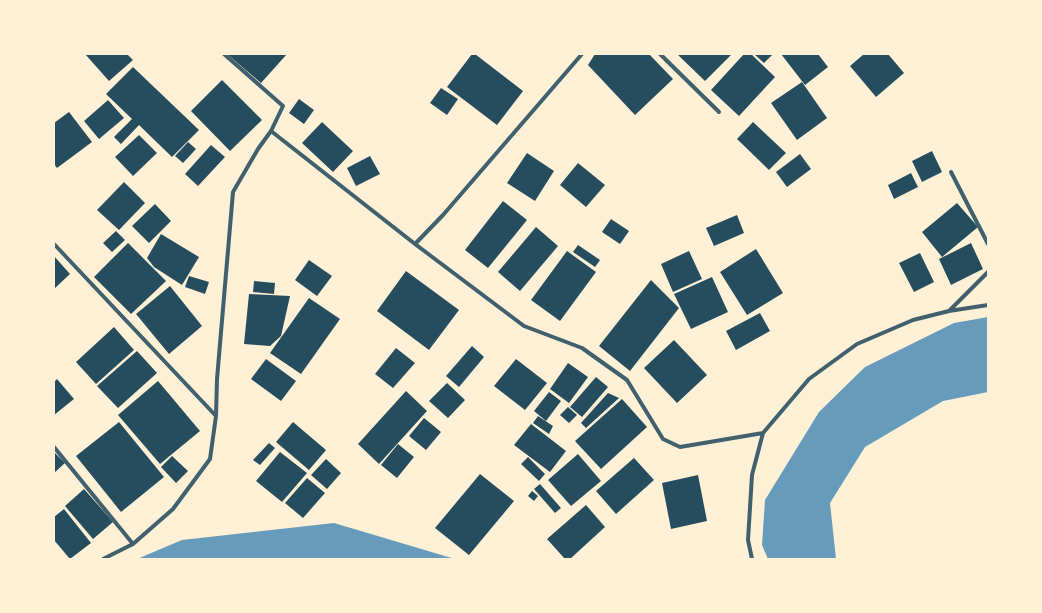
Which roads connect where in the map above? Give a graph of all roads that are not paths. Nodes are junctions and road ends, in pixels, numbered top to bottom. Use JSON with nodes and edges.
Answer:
{"nodes":[{"id":1,"x":224,"y":54,"type":"edge"},
{"id":2,"x":582,"y":54,"type":"edge"},
{"id":3,"x":660,"y":54,"type":"edge"},
{"id":4,"x":719,"y":112,"type":"dead end"},
{"id":5,"x":271,"y":131,"type":"junction"},
{"id":6,"x":951,"y":172,"type":"dead end"},
{"id":7,"x":54,"y":244,"type":"edge"},
{"id":8,"x":415,"y":244,"type":"junction"},
{"id":9,"x":988,"y":244,"type":"edge"},
{"id":10,"x":988,"y":272,"type":"edge"},
{"id":11,"x":988,"y":305,"type":"edge"},
{"id":12,"x":949,"y":311,"type":"junction"},
{"id":13,"x":216,"y":416,"type":"junction"},
{"id":14,"x":763,"y":433,"type":"junction"},
{"id":15,"x":54,"y":447,"type":"edge"},
{"id":16,"x":133,"y":544,"type":"junction"},
{"id":17,"x":103,"y":559,"type":"edge"},
{"id":18,"x":752,"y":559,"type":"edge"}],
"edges":[{"from":1,"to":5,"type":"street"},
{"from":2,"to":8,"type":"street"},
{"from":3,"to":4,"type":"street"},
{"from":5,"to":8,"type":"street"},
{"from":5,"to":13,"type":"street"},
{"from":6,"to":9,"type":"street"},
{"from":7,"to":13,"type":"street"},
{"from":8,"to":14,"type":"street"},
{"from":10,"to":12,"type":"street"},
{"from":11,"to":12,"type":"street"},
{"from":12,"to":14,"type":"street"},
{"from":13,"to":16,"type":"street"},
{"from":14,"to":18,"type":"street"},
{"from":15,"to":16,"type":"street"},
{"from":16,"to":17,"type":"street"}]}
